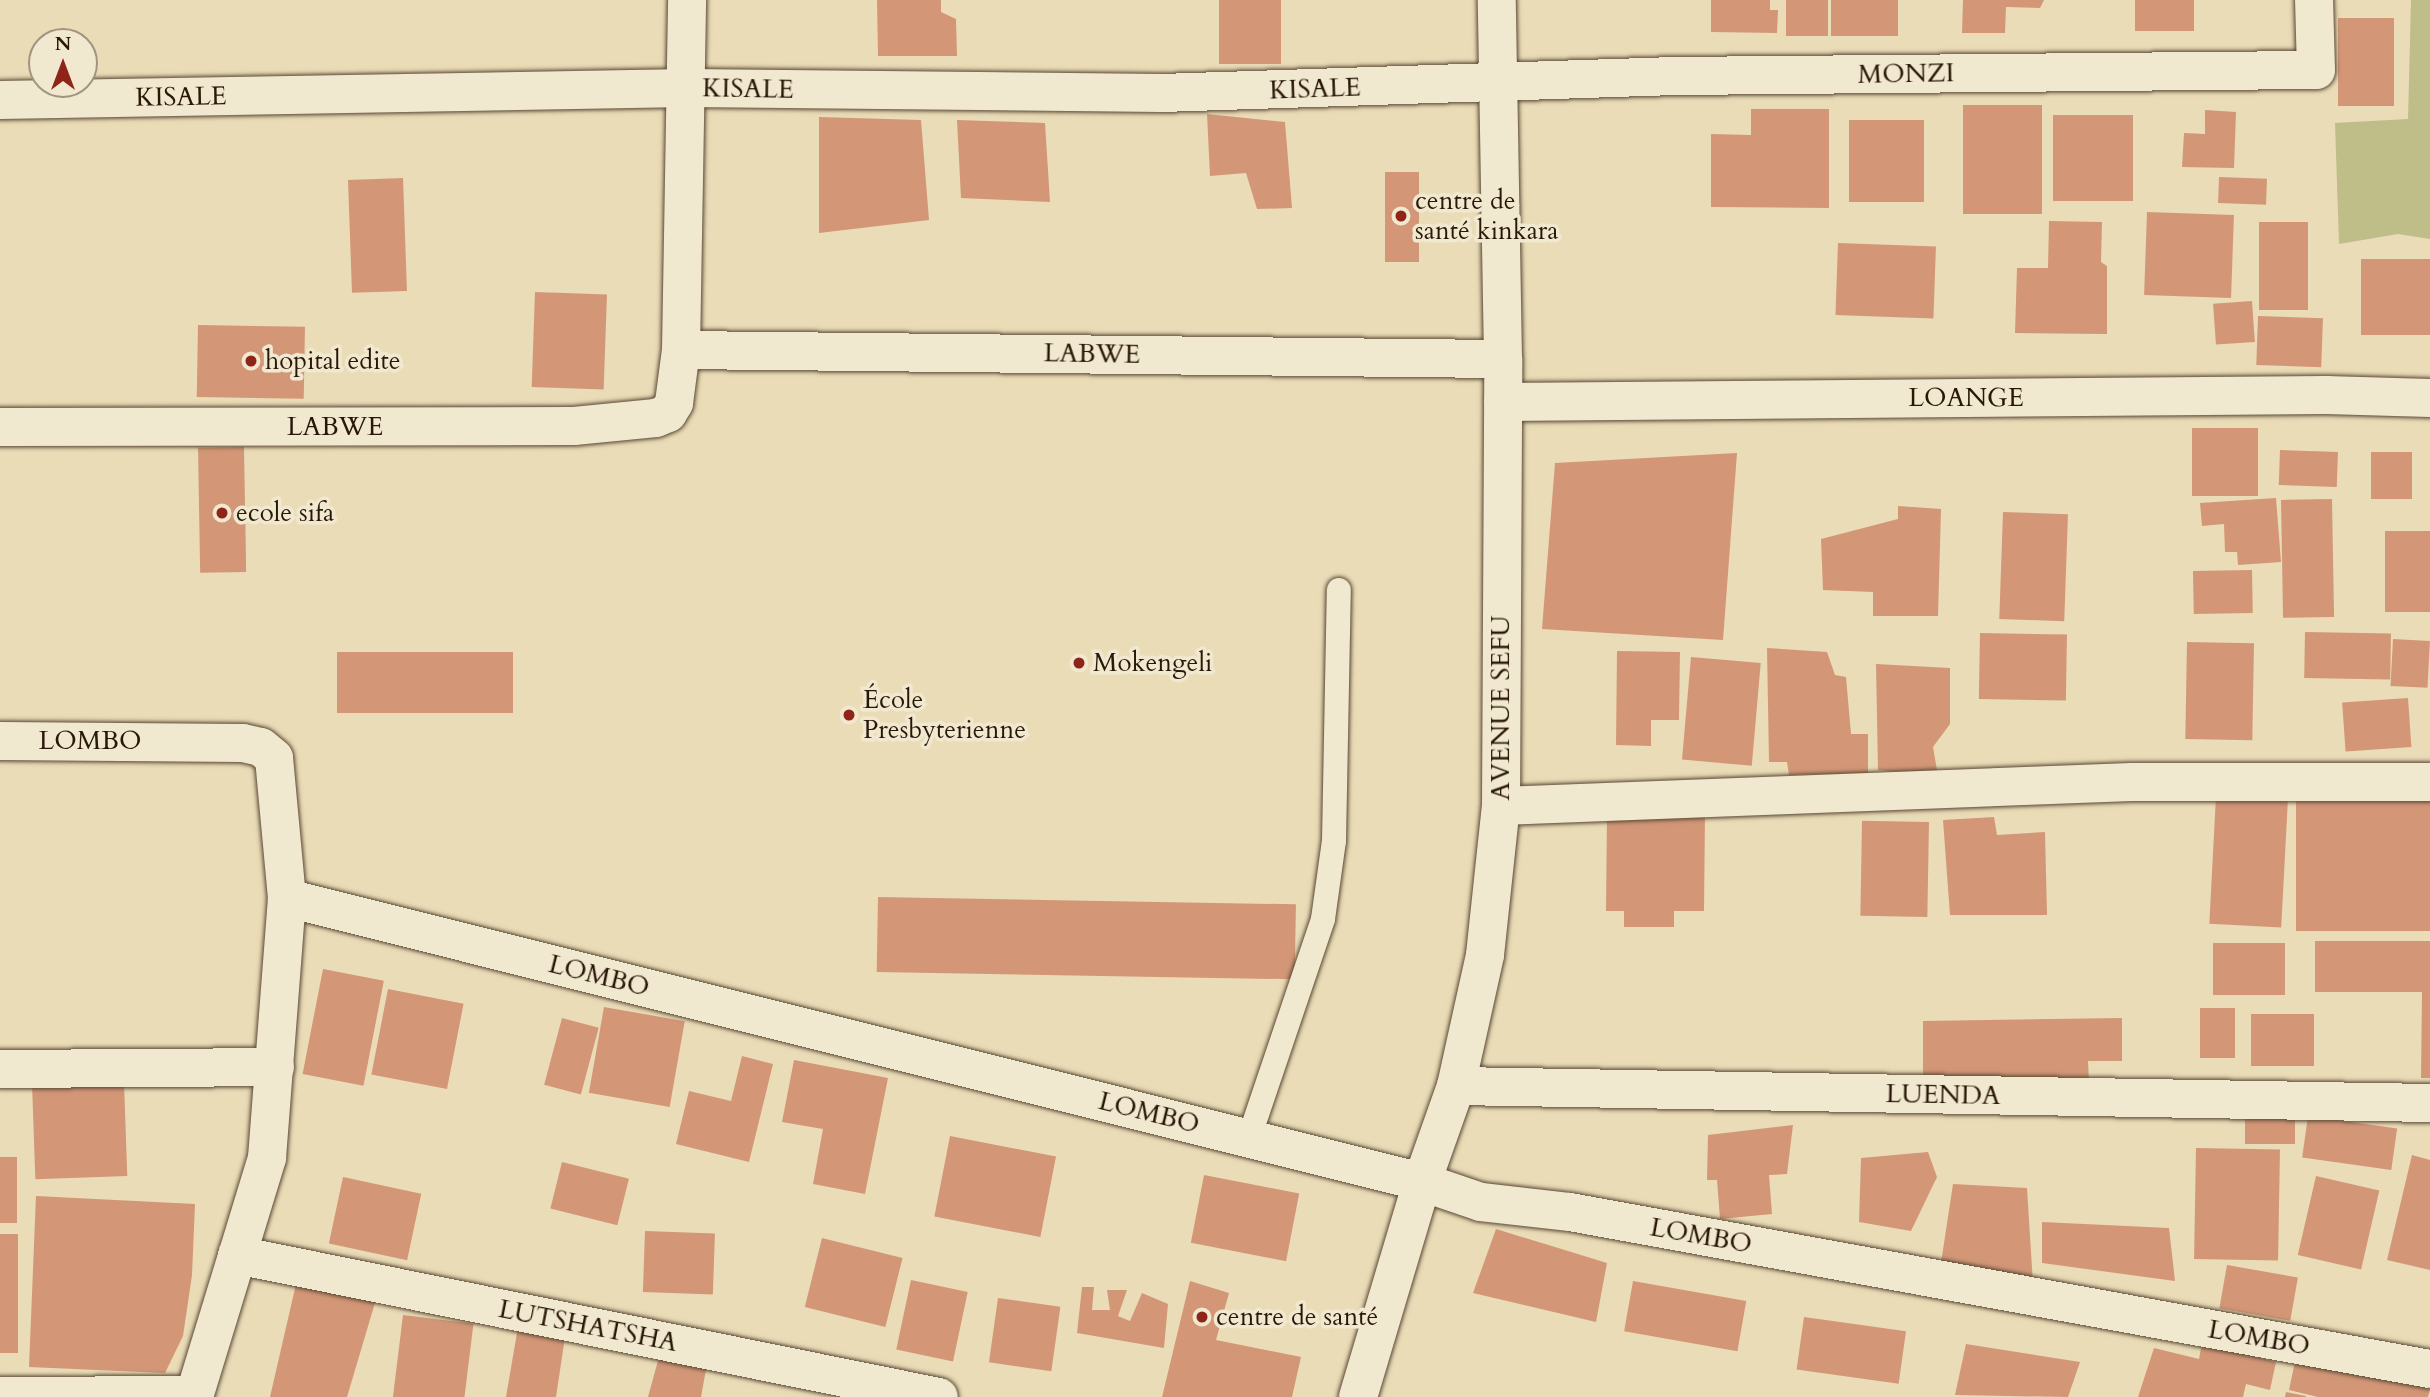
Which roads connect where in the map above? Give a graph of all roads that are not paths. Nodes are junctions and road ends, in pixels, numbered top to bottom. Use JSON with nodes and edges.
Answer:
{"nodes":[{"id":1,"x":687,"y":0,"type":"edge"},
{"id":2,"x":1497,"y":0,"type":"edge"},
{"id":3,"x":2314,"y":0,"type":"edge"},
{"id":4,"x":1497,"y":84,"type":"junction"},
{"id":5,"x":688,"y":88,"type":"junction"},
{"id":6,"x":0,"y":100,"type":"edge"},
{"id":7,"x":681,"y":350,"type":"junction"},
{"id":8,"x":1503,"y":359,"type":"junction"},
{"id":9,"x":2430,"y":398,"type":"edge"},
{"id":10,"x":1503,"y":402,"type":"junction"},
{"id":11,"x":0,"y":427,"type":"edge"},
{"id":12,"x":1339,"y":590,"type":"dead end"},
{"id":13,"x":0,"y":741,"type":"edge"},
{"id":14,"x":2430,"y":782,"type":"edge"},
{"id":15,"x":1501,"y":806,"type":"junction"},
{"id":16,"x":287,"y":898,"type":"junction"},
{"id":17,"x":275,"y":1067,"type":"junction"},
{"id":18,"x":0,"y":1069,"type":"edge"},
{"id":19,"x":1456,"y":1086,"type":"junction"},
{"id":20,"x":2430,"y":1103,"type":"edge"},
{"id":21,"x":1248,"y":1138,"type":"junction"},
{"id":22,"x":1422,"y":1182,"type":"junction"},
{"id":23,"x":237,"y":1255,"type":"junction"},
{"id":24,"x":2430,"y":1369,"type":"edge"},
{"id":25,"x":0,"y":1396,"type":"edge"},
{"id":26,"x":194,"y":1396,"type":"edge"},
{"id":27,"x":939,"y":1397,"type":"edge"},
{"id":28,"x":1358,"y":1397,"type":"edge"}],
"edges":[{"from":1,"to":5,"type":"street"},
{"from":2,"to":4,"type":"street","name":"AVENUE SEFU"},
{"from":3,"to":4,"type":"street","name":"MONZI"},
{"from":4,"to":5,"type":"street","name":"KISALE"},
{"from":4,"to":8,"type":"street","name":"AVENUE SEFU"},
{"from":5,"to":6,"type":"street","name":"KISALE"},
{"from":5,"to":7,"type":"street"},
{"from":7,"to":8,"type":"street","name":"LABWE"},
{"from":7,"to":11,"type":"street","name":"LABWE"},
{"from":8,"to":10,"type":"street","name":"AVENUE SEFU"},
{"from":9,"to":10,"type":"street","name":"LOANGE"},
{"from":10,"to":15,"type":"street","name":"AVENUE SEFU"},
{"from":12,"to":21,"type":"lane"},
{"from":13,"to":16,"type":"street","name":"LOMBO"},
{"from":14,"to":15,"type":"street"},
{"from":15,"to":19,"type":"street","name":"AVENUE SEFU"},
{"from":16,"to":17,"type":"street"},
{"from":16,"to":21,"type":"street","name":"LOMBO"},
{"from":17,"to":18,"type":"street"},
{"from":17,"to":23,"type":"street"},
{"from":19,"to":20,"type":"street","name":"LUENDA"},
{"from":19,"to":22,"type":"street","name":"AVENUE SEFU"},
{"from":21,"to":22,"type":"street","name":"LOMBO"},
{"from":22,"to":24,"type":"street","name":"LOMBO"},
{"from":22,"to":28,"type":"street","name":"AVENUE SEFU"},
{"from":23,"to":26,"type":"street"},
{"from":23,"to":27,"type":"street","name":"LUTSHATSHA"},
{"from":25,"to":26,"type":"street"}]}
